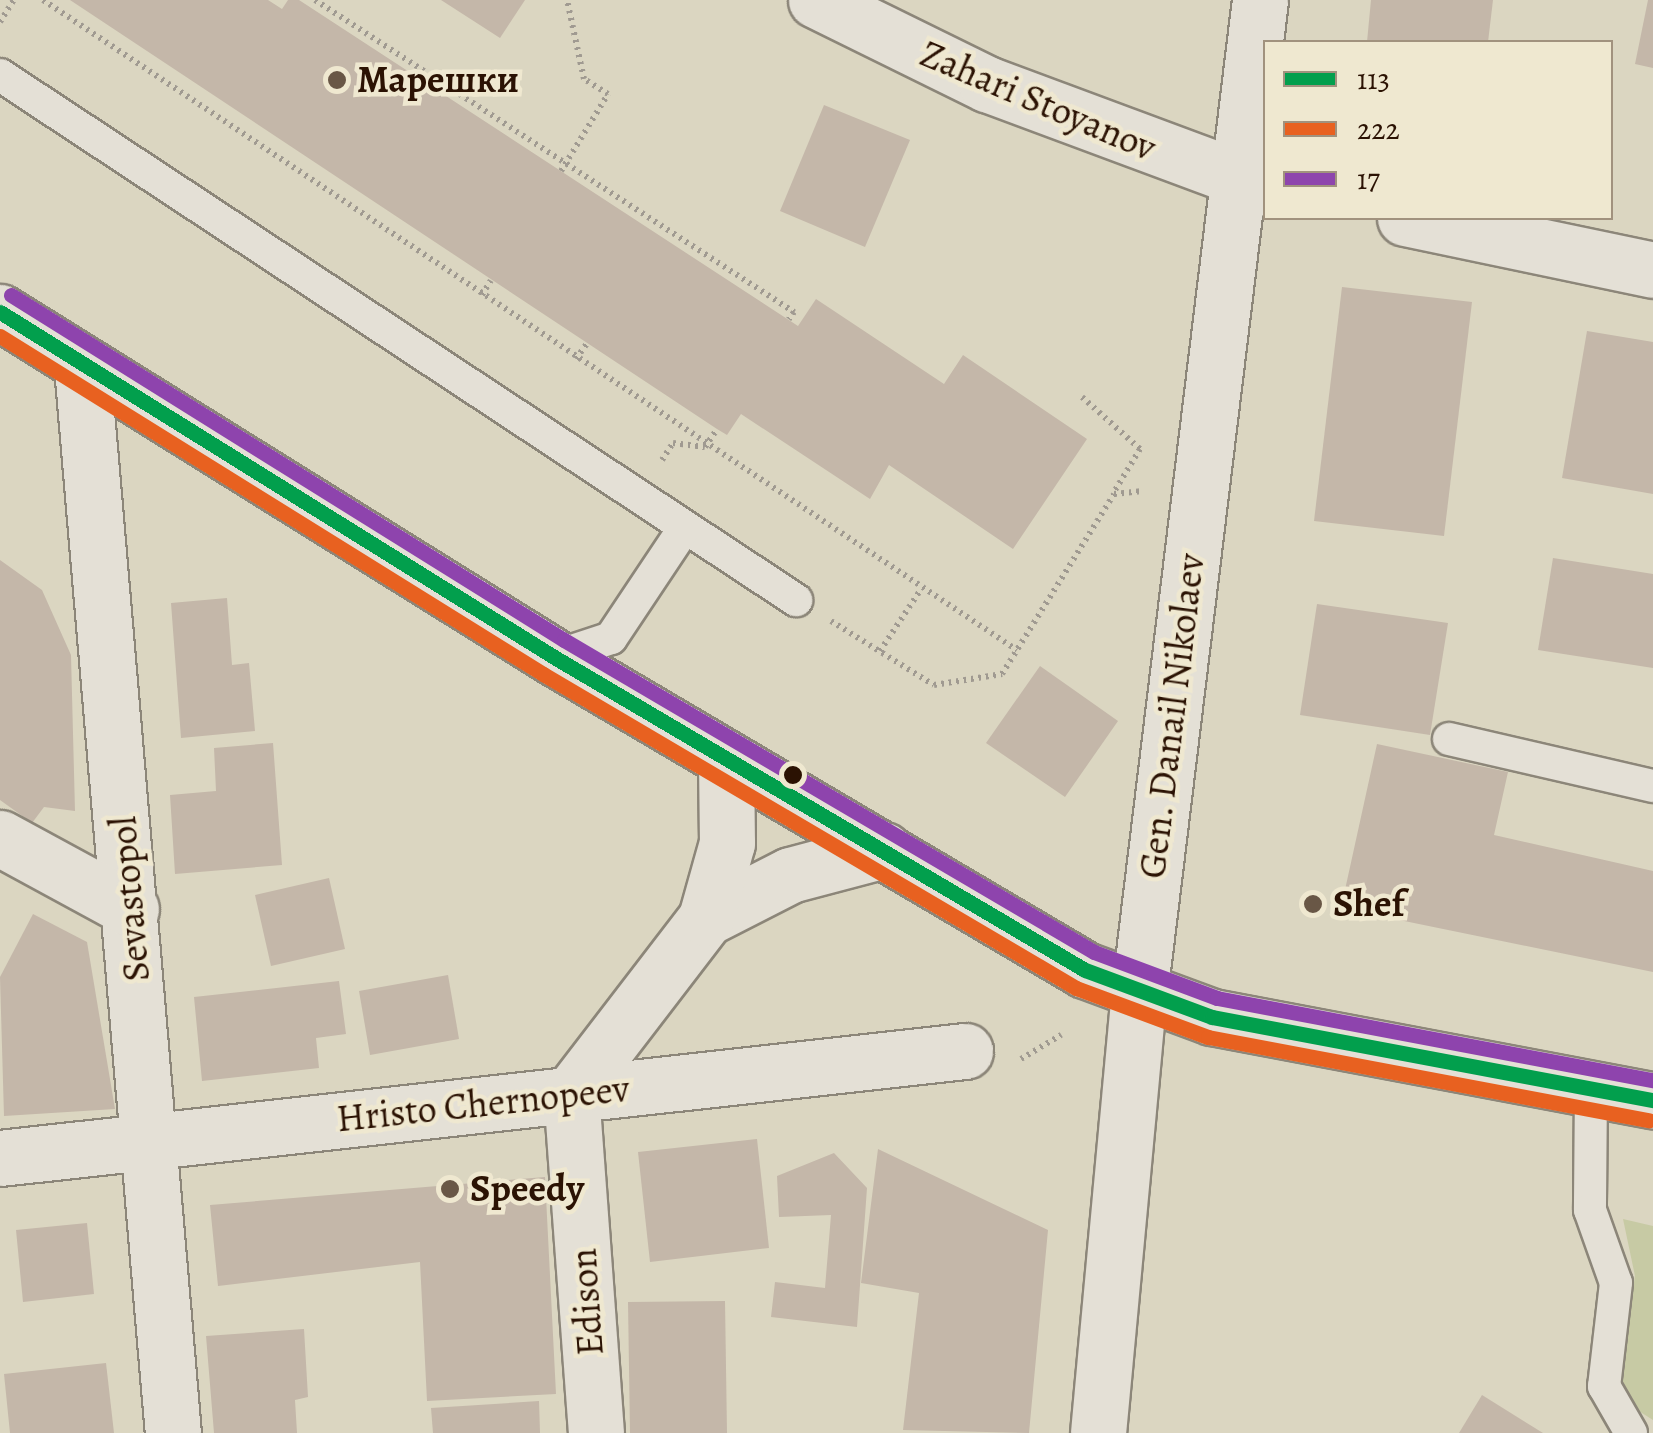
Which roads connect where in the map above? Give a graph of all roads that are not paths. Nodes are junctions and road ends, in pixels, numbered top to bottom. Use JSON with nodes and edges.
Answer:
{"nodes":[{"id":1,"x":816,"y":0,"type":"edge"},
{"id":2,"x":1260,"y":0,"type":"edge"},
{"id":3,"x":0,"y":74,"type":"edge"},
{"id":4,"x":1251,"y":185,"type":"edge"},
{"id":5,"x":1414,"y":220,"type":"edge"},
{"id":6,"x":1653,"y":270,"type":"edge"},
{"id":7,"x":0,"y":312,"type":"edge"},
{"id":8,"x":82,"y":366,"type":"junction"},
{"id":9,"x":685,"y":526,"type":"junction"},
{"id":10,"x":796,"y":600,"type":"road end"},
{"id":11,"x":611,"y":638,"type":"junction"},
{"id":12,"x":554,"y":657,"type":"junction"},
{"id":13,"x":624,"y":699,"type":"junction"},
{"id":14,"x":1449,"y":740,"type":"dead end"},
{"id":15,"x":726,"y":759,"type":"junction"},
{"id":16,"x":1653,"y":786,"type":"edge"},
{"id":17,"x":0,"y":838,"type":"edge"},
{"id":18,"x":884,"y":850,"type":"junction"},
{"id":19,"x":131,"y":909,"type":"junction"},
{"id":20,"x":706,"y":918,"type":"junction"},
{"id":21,"x":1138,"y":994,"type":"junction"},
{"id":22,"x":965,"y":1051,"type":"dead end"},
{"id":23,"x":1592,"y":1088,"type":"junction"},
{"id":24,"x":571,"y":1094,"type":"junction"},
{"id":25,"x":1653,"y":1100,"type":"edge"},
{"id":26,"x":149,"y":1142,"type":"junction"},
{"id":27,"x":0,"y":1158,"type":"edge"},
{"id":28,"x":172,"y":1433,"type":"edge"},
{"id":29,"x":596,"y":1433,"type":"edge"},
{"id":30,"x":1098,"y":1433,"type":"edge"},
{"id":31,"x":1632,"y":1433,"type":"edge"}],
"edges":[{"from":1,"to":4,"type":"street","name":"Zahari Stoyanov"},
{"from":2,"to":4,"type":"street","name":"Gen. Danail Nikolaev"},
{"from":3,"to":9,"type":"lane"},
{"from":4,"to":21,"type":"street","name":"Gen. Danail Nikolaev"},
{"from":5,"to":6,"type":"street"},
{"from":7,"to":8,"type":"street"},
{"from":8,"to":12,"type":"street"},
{"from":8,"to":19,"type":"street","name":"Sevastopol"},
{"from":9,"to":10,"type":"lane"},
{"from":9,"to":11,"type":"lane"},
{"from":11,"to":12,"type":"lane"},
{"from":11,"to":13,"type":"lane"},
{"from":12,"to":13,"type":"street"},
{"from":13,"to":15,"type":"street"},
{"from":14,"to":16,"type":"lane"},
{"from":15,"to":18,"type":"street"},
{"from":15,"to":20,"type":"street"},
{"from":17,"to":19,"type":"street"},
{"from":18,"to":20,"type":"street"},
{"from":18,"to":21,"type":"street"},
{"from":19,"to":26,"type":"street","name":"Sevastopol"},
{"from":20,"to":24,"type":"street"},
{"from":21,"to":23,"type":"street"},
{"from":21,"to":30,"type":"street","name":"Gen. Danail Nikolaev"},
{"from":22,"to":24,"type":"street","name":"Hristo Chernopeev"},
{"from":23,"to":25,"type":"street"},
{"from":23,"to":31,"type":"lane"},
{"from":24,"to":26,"type":"street","name":"Hristo Chernopeev"},
{"from":24,"to":29,"type":"street","name":"Edison"},
{"from":26,"to":27,"type":"street","name":"Hristo Chernopeev"},
{"from":26,"to":28,"type":"street","name":"Sevastopol"}]}
